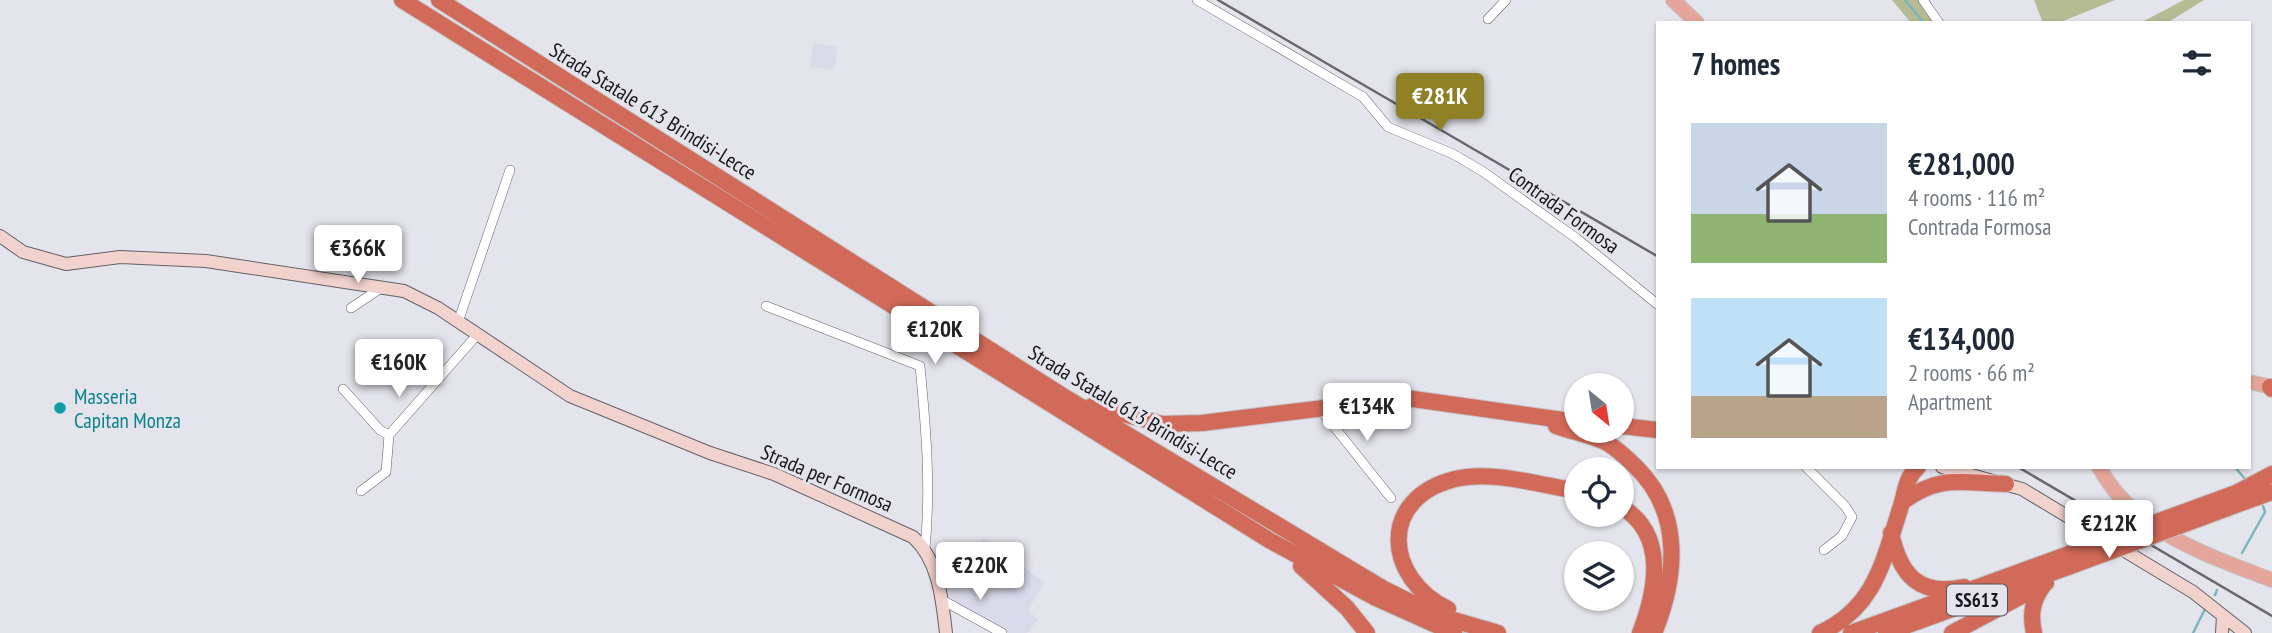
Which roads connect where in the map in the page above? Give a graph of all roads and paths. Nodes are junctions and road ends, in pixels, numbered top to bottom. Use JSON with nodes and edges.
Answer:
{"nodes":[{"id":1,"x":402,"y":0,"type":"edge"},
{"id":2,"x":439,"y":0,"type":"edge"},
{"id":3,"x":1197,"y":0,"type":"edge"},
{"id":4,"x":1506,"y":0,"type":"edge"},
{"id":5,"x":1673,"y":0,"type":"edge"},
{"id":6,"x":1923,"y":0,"type":"edge"},
{"id":7,"x":1488,"y":19,"type":"dead end"},
{"id":8,"x":1694,"y":21,"type":"edge"},
{"id":9,"x":1938,"y":21,"type":"edge"},
{"id":10,"x":510,"y":170,"type":"dead end"},
{"id":11,"x":0,"y":236,"type":"edge"},
{"id":12,"x":383,"y":286,"type":"junction"},
{"id":13,"x":1656,"y":303,"type":"edge"},
{"id":14,"x":766,"y":306,"type":"dead end"},
{"id":15,"x":351,"y":309,"type":"dead end"},
{"id":16,"x":458,"y":322,"type":"junction"},
{"id":17,"x":477,"y":335,"type":"junction"},
{"id":18,"x":2251,"y":383,"type":"edge"},
{"id":19,"x":2271,"y":388,"type":"edge"},
{"id":20,"x":343,"y":389,"type":"dead end"},
{"id":21,"x":1063,"y":396,"type":"junction"},
{"id":22,"x":1320,"y":408,"type":"junction"},
{"id":23,"x":1529,"y":417,"type":"junction"},
{"id":24,"x":1564,"y":421,"type":"edge"},
{"id":25,"x":1634,"y":427,"type":"edge"},
{"id":26,"x":1656,"y":430,"type":"edge"},
{"id":27,"x":389,"y":435,"type":"junction"},
{"id":28,"x":1807,"y":469,"type":"edge"},
{"id":29,"x":1950,"y":469,"type":"edge"},
{"id":30,"x":2100,"y":469,"type":"edge"},
{"id":31,"x":2272,"y":474,"type":"edge"},
{"id":32,"x":1908,"y":479,"type":"edge"},
{"id":33,"x":2272,"y":480,"type":"edge"},
{"id":34,"x":2006,"y":484,"type":"junction"},
{"id":35,"x":1564,"y":489,"type":"edge"},
{"id":36,"x":360,"y":491,"type":"dead end"},
{"id":37,"x":2272,"y":492,"type":"edge"},
{"id":38,"x":2240,"y":497,"type":"junction"},
{"id":39,"x":1391,"y":498,"type":"dead end"},
{"id":40,"x":1634,"y":518,"type":"edge"},
{"id":41,"x":1891,"y":533,"type":"junction"},
{"id":42,"x":1269,"y":540,"type":"junction"},
{"id":43,"x":925,"y":548,"type":"junction"},
{"id":44,"x":1824,"y":550,"type":"dead end"},
{"id":45,"x":2222,"y":561,"type":"junction"},
{"id":46,"x":2063,"y":563,"type":"junction"},
{"id":47,"x":2272,"y":574,"type":"edge"},
{"id":48,"x":2005,"y":578,"type":"junction"},
{"id":49,"x":2272,"y":580,"type":"edge"},
{"id":50,"x":2045,"y":584,"type":"junction"},
{"id":51,"x":942,"y":600,"type":"junction"},
{"id":52,"x":2223,"y":616,"type":"junction"},
{"id":53,"x":1648,"y":630,"type":"edge"},
{"id":54,"x":947,"y":633,"type":"edge"},
{"id":55,"x":1002,"y":633,"type":"edge"},
{"id":56,"x":1367,"y":633,"type":"edge"},
{"id":57,"x":1454,"y":633,"type":"edge"},
{"id":58,"x":1498,"y":633,"type":"edge"},
{"id":59,"x":1820,"y":633,"type":"edge"},
{"id":60,"x":1851,"y":633,"type":"edge"},
{"id":61,"x":1886,"y":633,"type":"edge"},
{"id":62,"x":1952,"y":633,"type":"edge"},
{"id":63,"x":2034,"y":633,"type":"edge"},
{"id":64,"x":2222,"y":633,"type":"edge"},
{"id":65,"x":2245,"y":633,"type":"edge"}],
"edges":[{"from":1,"to":42,"type":"highway","name":"Strada Statale 613 Brindisi-Lecce"},
{"from":2,"to":21,"type":"highway","name":"Strada Statale 613 Brindisi-Lecce"},
{"from":3,"to":13,"type":"street","name":"Contrada Formosa"},
{"from":4,"to":7,"type":"street"},
{"from":5,"to":8,"type":"main road"},
{"from":6,"to":9,"type":"street"},
{"from":10,"to":16,"type":"street"},
{"from":11,"to":12,"type":"street","name":"Strada per Formosa"},
{"from":12,"to":15,"type":"street"},
{"from":12,"to":16,"type":"street","name":"Strada per Formosa"},
{"from":14,"to":43,"type":"street"},
{"from":16,"to":17,"type":"street","name":"Strada per Formosa"},
{"from":17,"to":27,"type":"street"},
{"from":17,"to":43,"type":"street","name":"Strada per Formosa"},
{"from":18,"to":19,"type":"main road"},
{"from":20,"to":27,"type":"street"},
{"from":21,"to":22,"type":"highway"},
{"from":21,"to":58,"type":"highway","name":"Strada Statale 613 Brindisi-Lecce"},
{"from":22,"to":23,"type":"highway"},
{"from":22,"to":39,"type":"street"},
{"from":23,"to":24,"type":"highway"},
{"from":23,"to":53,"type":"highway"},
{"from":25,"to":26,"type":"highway"},
{"from":27,"to":36,"type":"street"},
{"from":28,"to":44,"type":"street"},
{"from":29,"to":34,"type":"street"},
{"from":30,"to":45,"type":"main road"},
{"from":31,"to":38,"type":"highway"},
{"from":32,"to":34,"type":"highway"},
{"from":32,"to":41,"type":"highway"},
{"from":33,"to":38,"type":"highway"},
{"from":34,"to":52,"type":"street"},
{"from":35,"to":58,"type":"highway"},
{"from":37,"to":38,"type":"highway"},
{"from":38,"to":46,"type":"highway","bridge":true},
{"from":40,"to":53,"type":"highway"},
{"from":41,"to":48,"type":"highway"},
{"from":41,"to":59,"type":"highway"},
{"from":42,"to":56,"type":"highway"},
{"from":42,"to":57,"type":"highway","name":"Strada Statale 613 Brindisi-Lecce"},
{"from":43,"to":51,"type":"street"},
{"from":45,"to":47,"type":"main road"},
{"from":45,"to":49,"type":"main road"},
{"from":46,"to":48,"type":"highway","number":"SS613"},
{"from":46,"to":50,"type":"highway"},
{"from":46,"to":61,"type":"highway","number":"SS613"},
{"from":48,"to":60,"type":"highway","number":"SS613"},
{"from":50,"to":62,"type":"highway"},
{"from":50,"to":63,"type":"highway"},
{"from":51,"to":54,"type":"street"},
{"from":51,"to":55,"type":"street"},
{"from":52,"to":64,"type":"street"},
{"from":52,"to":65,"type":"street"}]}
